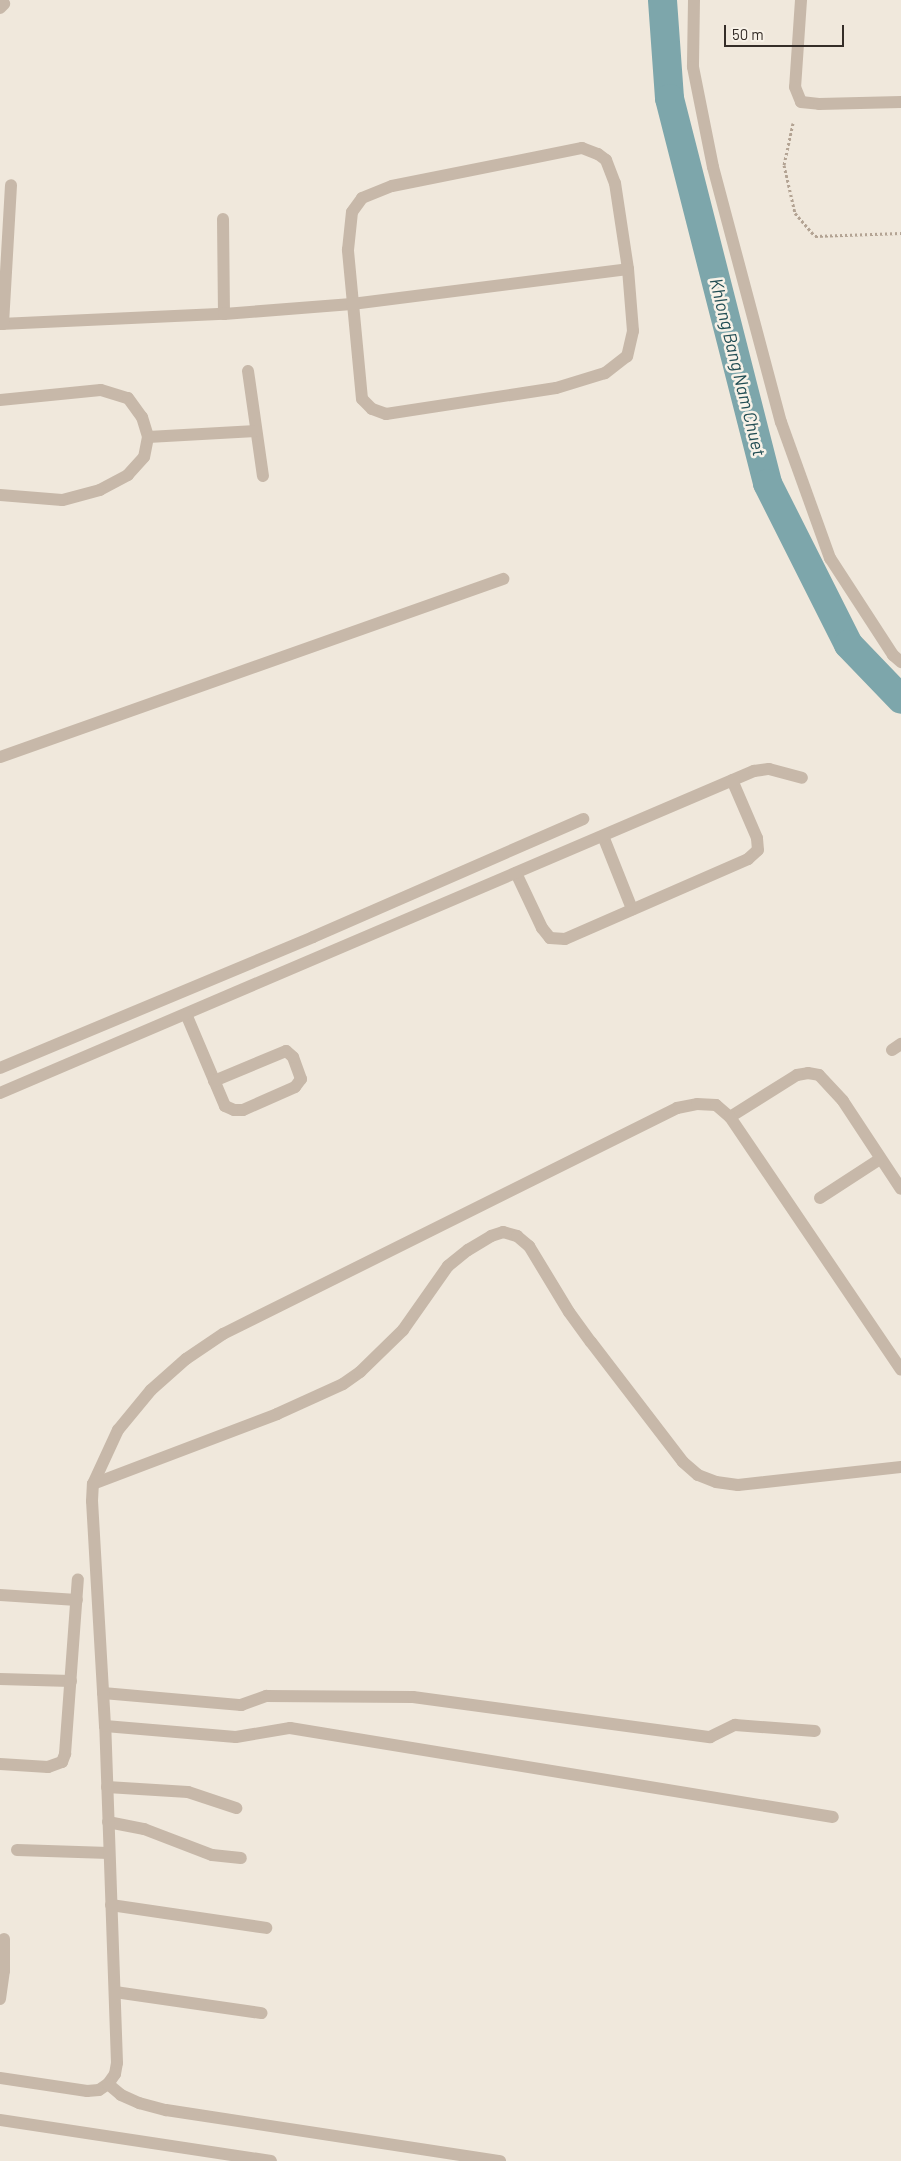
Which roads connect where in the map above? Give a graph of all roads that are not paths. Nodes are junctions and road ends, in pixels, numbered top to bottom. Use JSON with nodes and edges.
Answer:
{"nodes":[{"id":1,"x":694,"y":0,"type":"edge"},
{"id":2,"x":801,"y":0,"type":"edge"},
{"id":3,"x":901,"y":102,"type":"edge"},
{"id":4,"x":11,"y":185,"type":"dead end"},
{"id":5,"x":223,"y":219,"type":"dead end"},
{"id":6,"x":628,"y":269,"type":"junction"},
{"id":7,"x":352,"y":304,"type":"junction"},
{"id":8,"x":224,"y":314,"type":"junction"},
{"id":9,"x":2,"y":324,"type":"edge"},
{"id":10,"x":248,"y":371,"type":"dead end"},
{"id":11,"x":0,"y":400,"type":"edge"},
{"id":12,"x":256,"y":431,"type":"junction"},
{"id":13,"x":148,"y":437,"type":"junction"},
{"id":14,"x":263,"y":476,"type":"dead end"},
{"id":15,"x":0,"y":495,"type":"edge"},
{"id":16,"x":503,"y":579,"type":"dead end"},
{"id":17,"x":901,"y":662,"type":"edge"},
{"id":18,"x":0,"y":757,"type":"edge"},
{"id":19,"x":802,"y":778,"type":"dead end"},
{"id":20,"x":732,"y":780,"type":"junction"},
{"id":21,"x":583,"y":819,"type":"dead end"},
{"id":22,"x":603,"y":836,"type":"junction"},
{"id":23,"x":516,"y":873,"type":"junction"},
{"id":24,"x":632,"y":909,"type":"junction"},
{"id":25,"x":186,"y":1014,"type":"junction"},
{"id":26,"x":0,"y":1068,"type":"edge"},
{"id":27,"x":214,"y":1081,"type":"junction"},
{"id":28,"x":0,"y":1093,"type":"edge"},
{"id":29,"x":730,"y":1116,"type":"junction"},
{"id":30,"x":880,"y":1159,"type":"junction"},
{"id":31,"x":901,"y":1189,"type":"edge"},
{"id":32,"x":820,"y":1198,"type":"dead end"},
{"id":33,"x":901,"y":1370,"type":"edge"},
{"id":34,"x":901,"y":1467,"type":"edge"},
{"id":35,"x":93,"y":1484,"type":"junction"},
{"id":36,"x":78,"y":1579,"type":"dead end"},
{"id":37,"x":0,"y":1595,"type":"edge"},
{"id":38,"x":77,"y":1600,"type":"junction"},
{"id":39,"x":0,"y":1679,"type":"edge"},
{"id":40,"x":71,"y":1681,"type":"junction"},
{"id":41,"x":103,"y":1693,"type":"junction"},
{"id":42,"x":105,"y":1726,"type":"junction"},
{"id":43,"x":815,"y":1731,"type":"dead end"},
{"id":44,"x":0,"y":1764,"type":"edge"},
{"id":45,"x":107,"y":1787,"type":"junction"},
{"id":46,"x":236,"y":1808,"type":"dead end"},
{"id":47,"x":833,"y":1817,"type":"dead end"},
{"id":48,"x":108,"y":1822,"type":"junction"},
{"id":49,"x":17,"y":1850,"type":"dead end"},
{"id":50,"x":110,"y":1853,"type":"junction"},
{"id":51,"x":241,"y":1858,"type":"dead end"},
{"id":52,"x":111,"y":1905,"type":"junction"},
{"id":53,"x":266,"y":1928,"type":"dead end"},
{"id":54,"x":4,"y":1940,"type":"dead end"},
{"id":55,"x":114,"y":1992,"type":"junction"},
{"id":56,"x":0,"y":1999,"type":"edge"},
{"id":57,"x":261,"y":2013,"type":"dead end"},
{"id":58,"x":0,"y":2078,"type":"edge"},
{"id":59,"x":108,"y":2084,"type":"junction"},
{"id":60,"x":0,"y":2120,"type":"edge"},
{"id":61,"x":271,"y":2161,"type":"edge"},
{"id":62,"x":500,"y":2161,"type":"edge"}],
"edges":[{"from":1,"to":17,"type":"street"},
{"from":2,"to":3,"type":"street"},
{"from":4,"to":9,"type":"street"},
{"from":5,"to":8,"type":"street"},
{"from":6,"to":7,"type":"street"},
{"from":6,"to":7,"type":"street"},
{"from":6,"to":7,"type":"street"},
{"from":7,"to":8,"type":"street"},
{"from":8,"to":9,"type":"street"},
{"from":10,"to":12,"type":"street"},
{"from":11,"to":13,"type":"street"},
{"from":12,"to":13,"type":"street"},
{"from":12,"to":14,"type":"street"},
{"from":13,"to":15,"type":"street"},
{"from":16,"to":18,"type":"street"},
{"from":19,"to":20,"type":"street"},
{"from":20,"to":22,"type":"street"},
{"from":20,"to":24,"type":"street"},
{"from":21,"to":26,"type":"street"},
{"from":22,"to":23,"type":"street"},
{"from":22,"to":24,"type":"street"},
{"from":23,"to":24,"type":"street"},
{"from":23,"to":25,"type":"street"},
{"from":25,"to":27,"type":"street"},
{"from":25,"to":28,"type":"street"},
{"from":27,"to":27,"type":"street"},
{"from":29,"to":30,"type":"street"},
{"from":29,"to":33,"type":"street"},
{"from":29,"to":35,"type":"street"},
{"from":30,"to":31,"type":"street"},
{"from":30,"to":32,"type":"street"},
{"from":34,"to":35,"type":"street"},
{"from":35,"to":41,"type":"street"},
{"from":36,"to":38,"type":"street"},
{"from":37,"to":38,"type":"street"},
{"from":38,"to":40,"type":"street"},
{"from":39,"to":40,"type":"street"},
{"from":40,"to":44,"type":"street"},
{"from":41,"to":42,"type":"street"},
{"from":41,"to":43,"type":"street"},
{"from":42,"to":45,"type":"street"},
{"from":42,"to":47,"type":"street"},
{"from":45,"to":46,"type":"street"},
{"from":45,"to":48,"type":"street"},
{"from":48,"to":50,"type":"street"},
{"from":48,"to":51,"type":"street"},
{"from":49,"to":50,"type":"street"},
{"from":50,"to":52,"type":"street"},
{"from":52,"to":53,"type":"street"},
{"from":52,"to":55,"type":"street"},
{"from":54,"to":56,"type":"street"},
{"from":55,"to":57,"type":"street"},
{"from":55,"to":59,"type":"street"},
{"from":58,"to":59,"type":"street"},
{"from":59,"to":62,"type":"street"},
{"from":60,"to":61,"type":"street"}]}
